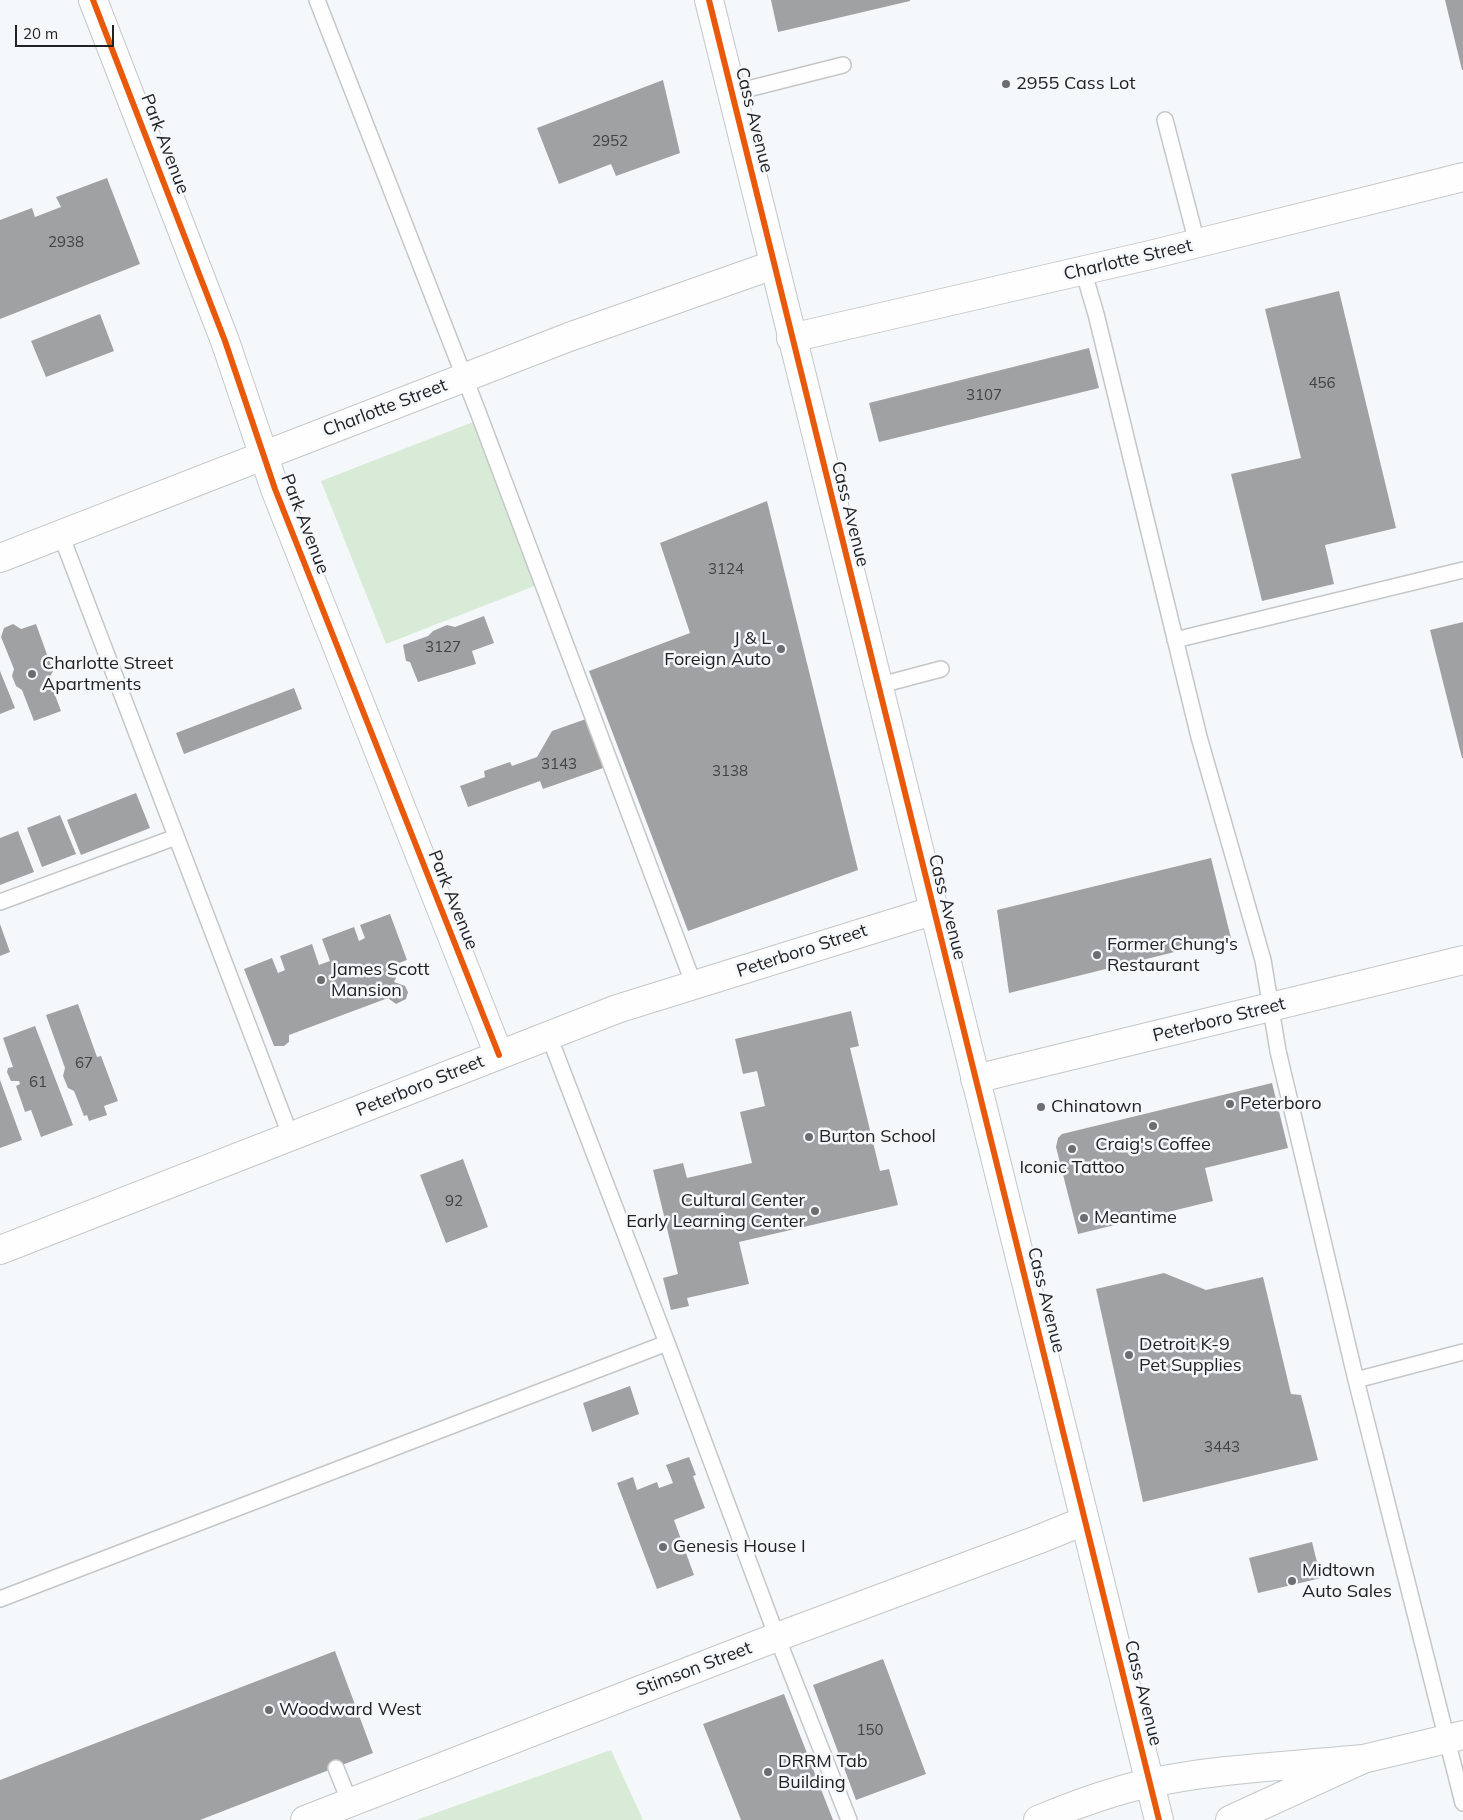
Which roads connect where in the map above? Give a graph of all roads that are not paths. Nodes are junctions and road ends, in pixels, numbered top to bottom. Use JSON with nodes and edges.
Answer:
{"nodes":[{"id":1,"x":93,"y":0,"type":"edge"},
{"id":2,"x":317,"y":0,"type":"edge"},
{"id":3,"x":709,"y":0,"type":"edge"},
{"id":4,"x":843,"y":65,"type":"dead end"},
{"id":5,"x":732,"y":93,"type":"junction"},
{"id":6,"x":1165,"y":120,"type":"dead end"},
{"id":7,"x":1463,"y":177,"type":"edge"},
{"id":8,"x":1197,"y":243,"type":"junction"},
{"id":9,"x":773,"y":265,"type":"junction"},
{"id":10,"x":1083,"y":270,"type":"junction"},
{"id":11,"x":792,"y":338,"type":"junction"},
{"id":12,"x":464,"y":378,"type":"junction"},
{"id":13,"x":264,"y":455,"type":"junction"},
{"id":14,"x":61,"y":535,"type":"junction"},
{"id":15,"x":0,"y":558,"type":"edge"},
{"id":16,"x":1463,"y":570,"type":"edge"},
{"id":17,"x":1175,"y":640,"type":"junction"},
{"id":18,"x":941,"y":669,"type":"dead end"},
{"id":19,"x":877,"y":686,"type":"junction"},
{"id":20,"x":176,"y":837,"type":"junction"},
{"id":21,"x":0,"y":902,"type":"edge"},
{"id":22,"x":932,"y":911,"type":"junction"},
{"id":23,"x":1463,"y":960,"type":"edge"},
{"id":24,"x":694,"y":985,"type":"junction"},
{"id":25,"x":1270,"y":1007,"type":"junction"},
{"id":26,"x":549,"y":1036,"type":"junction"},
{"id":27,"x":499,"y":1055,"type":"junction"},
{"id":28,"x":975,"y":1079,"type":"junction"},
{"id":29,"x":291,"y":1137,"type":"junction"},
{"id":30,"x":0,"y":1250,"type":"edge"},
{"id":31,"x":668,"y":1342,"type":"junction"},
{"id":32,"x":1463,"y":1352,"type":"edge"},
{"id":33,"x":1356,"y":1380,"type":"junction"},
{"id":34,"x":1084,"y":1520,"type":"junction"},
{"id":35,"x":0,"y":1599,"type":"edge"},
{"id":36,"x":777,"y":1637,"type":"junction"},
{"id":37,"x":1454,"y":1737,"type":"edge"},
{"id":38,"x":1363,"y":1759,"type":"junction"},
{"id":39,"x":336,"y":1768,"type":"dead end"},
{"id":40,"x":1150,"y":1783,"type":"junction"},
{"id":41,"x":350,"y":1802,"type":"junction"},
{"id":42,"x":1463,"y":1803,"type":"edge"},
{"id":43,"x":305,"y":1820,"type":"edge"},
{"id":44,"x":849,"y":1820,"type":"edge"},
{"id":45,"x":1038,"y":1820,"type":"edge"},
{"id":46,"x":1159,"y":1820,"type":"edge"},
{"id":47,"x":1230,"y":1820,"type":"edge"}],
"edges":[{"from":1,"to":13,"type":"street","name":"Park Avenue"},
{"from":2,"to":12,"type":"lane"},
{"from":3,"to":5,"type":"street","name":"Cass Avenue"},
{"from":4,"to":5,"type":"lane"},
{"from":5,"to":9,"type":"street","name":"Cass Avenue"},
{"from":6,"to":8,"type":"lane"},
{"from":7,"to":8,"type":"street","name":"Charlotte Street"},
{"from":8,"to":10,"type":"street","name":"Charlotte Street"},
{"from":9,"to":11,"type":"street","name":"Cass Avenue"},
{"from":9,"to":12,"type":"street","name":"Charlotte Street"},
{"from":10,"to":11,"type":"street","name":"Charlotte Street"},
{"from":10,"to":17,"type":"lane"},
{"from":11,"to":19,"type":"street","name":"Cass Avenue"},
{"from":12,"to":13,"type":"street","name":"Charlotte Street"},
{"from":12,"to":24,"type":"lane"},
{"from":13,"to":14,"type":"street","name":"Charlotte Street"},
{"from":13,"to":27,"type":"street","name":"Park Avenue"},
{"from":14,"to":15,"type":"street","name":"Charlotte Street"},
{"from":14,"to":20,"type":"lane"},
{"from":16,"to":17,"type":"lane"},
{"from":17,"to":25,"type":"lane"},
{"from":18,"to":19,"type":"lane"},
{"from":19,"to":22,"type":"street","name":"Cass Avenue"},
{"from":20,"to":21,"type":"lane"},
{"from":20,"to":29,"type":"lane"},
{"from":22,"to":24,"type":"street","name":"Peterboro Street"},
{"from":22,"to":28,"type":"street","name":"Cass Avenue"},
{"from":23,"to":25,"type":"street","name":"Peterboro Street"},
{"from":24,"to":26,"type":"street","name":"Peterboro Street"},
{"from":25,"to":28,"type":"street","name":"Peterboro Street"},
{"from":25,"to":33,"type":"lane"},
{"from":26,"to":27,"type":"street","name":"Peterboro Street"},
{"from":26,"to":31,"type":"lane"},
{"from":27,"to":29,"type":"street","name":"Peterboro Street"},
{"from":28,"to":34,"type":"street","name":"Cass Avenue"},
{"from":29,"to":30,"type":"street","name":"Peterboro Street"},
{"from":31,"to":35,"type":"lane"},
{"from":31,"to":36,"type":"lane"},
{"from":32,"to":33,"type":"lane"},
{"from":33,"to":37,"type":"lane"},
{"from":34,"to":36,"type":"street","name":"Stimson Street"},
{"from":34,"to":40,"type":"street","name":"Cass Avenue"},
{"from":36,"to":41,"type":"street","name":"Stimson Street"},
{"from":36,"to":44,"type":"lane"},
{"from":37,"to":38,"type":"street"},
{"from":37,"to":42,"type":"lane"},
{"from":38,"to":40,"type":"street"},
{"from":38,"to":47,"type":"street"},
{"from":39,"to":41,"type":"lane"},
{"from":40,"to":45,"type":"street"},
{"from":40,"to":46,"type":"street","name":"Cass Avenue"},
{"from":41,"to":43,"type":"street","name":"Stimson Street"}]}
